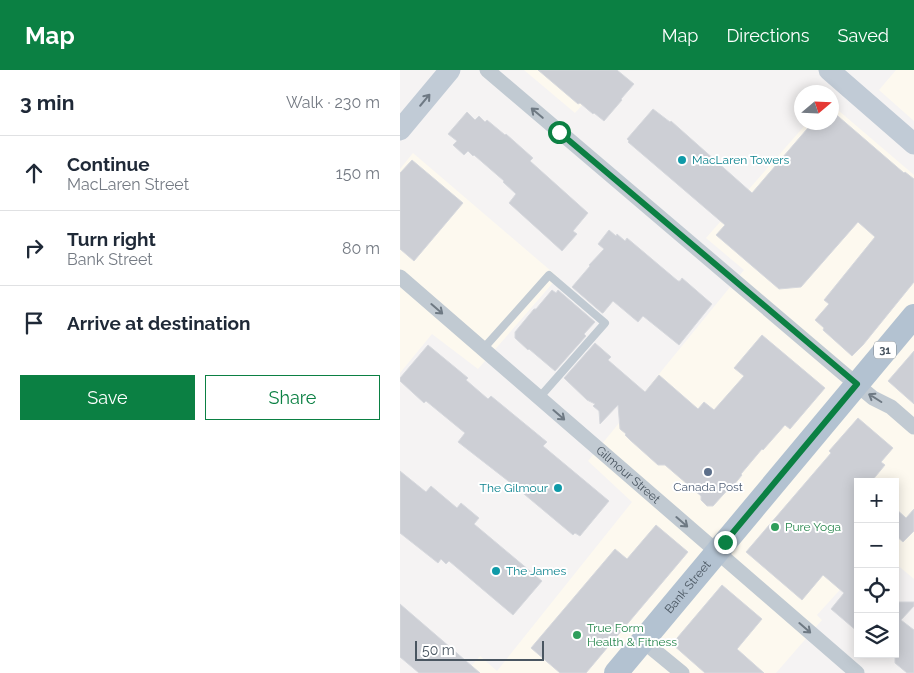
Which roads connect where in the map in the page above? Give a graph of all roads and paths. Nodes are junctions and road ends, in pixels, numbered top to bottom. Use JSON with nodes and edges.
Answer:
{"nodes":[{"id":1,"x":450,"y":70,"type":"edge"},
{"id":2,"x":487,"y":70,"type":"edge"},
{"id":3,"x":829,"y":70,"type":"edge"},
{"id":4,"x":400,"y":130,"type":"edge"},
{"id":5,"x":914,"y":144,"type":"edge"},
{"id":6,"x":400,"y":277,"type":"edge"},
{"id":7,"x":914,"y":316,"type":"edge"},
{"id":8,"x":483,"y":349,"type":"junction"},
{"id":9,"x":857,"y":384,"type":"junction"},
{"id":10,"x":539,"y":398,"type":"junction"},
{"id":11,"x":914,"y":427,"type":"edge"},
{"id":12,"x":716,"y":552,"type":"junction"},
{"id":13,"x":643,"y":641,"type":"junction"},
{"id":14,"x":616,"y":673,"type":"edge"},
{"id":15,"x":682,"y":673,"type":"edge"},
{"id":16,"x":857,"y":673,"type":"edge"}],
"edges":[{"from":4,"to":1,"type":"main road","one_way":true},
{"from":9,"to":2,"type":"street","one_way":true},
{"from":3,"to":5,"type":"main road"},
{"from":6,"to":8,"type":"street","name":"Gilmour Street","one_way":true},
{"from":7,"to":9,"type":"main road","name":"Bank Street","number":"31"},
{"from":8,"to":10,"type":"street","name":"Gilmour Street"},
{"from":8,"to":10,"type":"lane"},
{"from":11,"to":9,"type":"street","one_way":true},
{"from":9,"to":12,"type":"main road","name":"Bank Street","number":"31"},
{"from":10,"to":12,"type":"street","name":"Gilmour Street","one_way":true},
{"from":12,"to":13,"type":"main road","name":"Bank Street","number":"31"},
{"from":12,"to":16,"type":"street","name":"Gilmour Street","one_way":true},
{"from":13,"to":14,"type":"main road","name":"Bank Street","number":"31"},
{"from":13,"to":15,"type":"street"}]}
